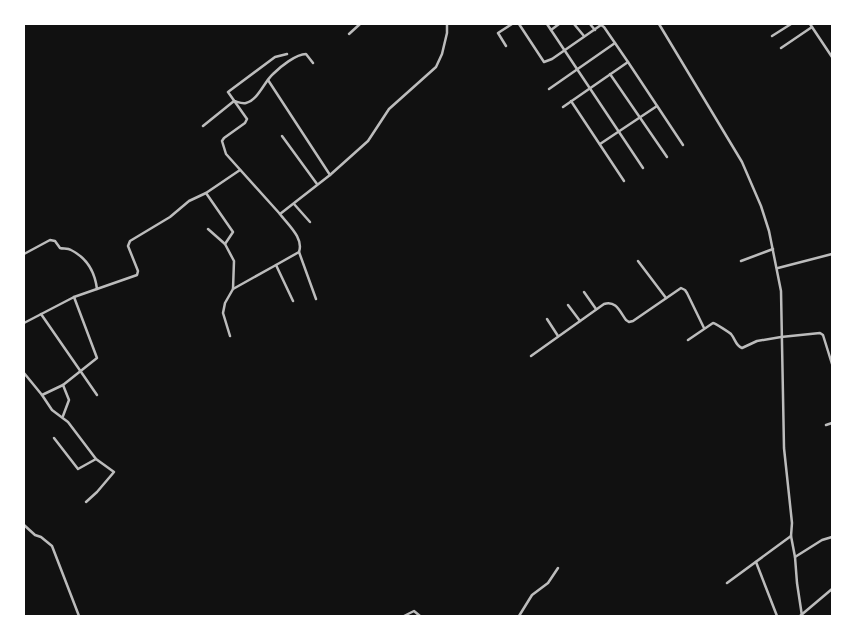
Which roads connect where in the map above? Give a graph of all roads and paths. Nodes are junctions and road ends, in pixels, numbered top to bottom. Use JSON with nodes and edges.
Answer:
{"nodes":[{"id":1,"x":360,"y":24,"type":"edge"},
{"id":2,"x":447,"y":24,"type":"edge"},
{"id":3,"x":512,"y":24,"type":"edge"},
{"id":4,"x":519,"y":24,"type":"edge"},
{"id":5,"x":547,"y":24,"type":"edge"},
{"id":6,"x":559,"y":24,"type":"edge"},
{"id":7,"x":574,"y":24,"type":"edge"},
{"id":8,"x":590,"y":24,"type":"edge"},
{"id":9,"x":660,"y":24,"type":"edge"},
{"id":10,"x":791,"y":24,"type":"edge"},
{"id":11,"x":811,"y":25,"type":"edge"},
{"id":12,"x":551,"y":30,"type":"junction"},
{"id":13,"x":595,"y":30,"type":"junction"},
{"id":14,"x":349,"y":34,"type":"dead end"},
{"id":15,"x":584,"y":36,"type":"junction"},
{"id":16,"x":772,"y":36,"type":"dead end"},
{"id":17,"x":615,"y":44,"type":"junction"},
{"id":18,"x":506,"y":46,"type":"dead end"},
{"id":19,"x":781,"y":48,"type":"dead end"},
{"id":20,"x":564,"y":50,"type":"junction"},
{"id":21,"x":287,"y":54,"type":"dead end"},
{"id":22,"x":832,"y":57,"type":"edge"},
{"id":23,"x":628,"y":62,"type":"junction"},
{"id":24,"x":313,"y":63,"type":"dead end"},
{"id":25,"x":577,"y":69,"type":"junction"},
{"id":26,"x":610,"y":74,"type":"junction"},
{"id":27,"x":268,"y":80,"type":"junction"},
{"id":28,"x":590,"y":87,"type":"junction"},
{"id":29,"x":549,"y":89,"type":"dead end"},
{"id":30,"x":234,"y":101,"type":"junction"},
{"id":31,"x":571,"y":101,"type":"junction"},
{"id":32,"x":657,"y":106,"type":"junction"},
{"id":33,"x":563,"y":107,"type":"dead end"},
{"id":34,"x":640,"y":118,"type":"junction"},
{"id":35,"x":203,"y":126,"type":"dead end"},
{"id":36,"x":619,"y":132,"type":"junction"},
{"id":37,"x":282,"y":136,"type":"dead end"},
{"id":38,"x":600,"y":144,"type":"junction"},
{"id":39,"x":683,"y":145,"type":"dead end"},
{"id":40,"x":666,"y":157,"type":"dead end"},
{"id":41,"x":643,"y":168,"type":"dead end"},
{"id":42,"x":240,"y":170,"type":"junction"},
{"id":43,"x":330,"y":175,"type":"junction"},
{"id":44,"x":624,"y":181,"type":"dead end"},
{"id":45,"x":317,"y":184,"type":"junction"},
{"id":46,"x":206,"y":193,"type":"junction"},
{"id":47,"x":294,"y":204,"type":"junction"},
{"id":48,"x":280,"y":214,"type":"junction"},
{"id":49,"x":310,"y":222,"type":"dead end"},
{"id":50,"x":208,"y":229,"type":"dead end"},
{"id":51,"x":225,"y":244,"type":"junction"},
{"id":52,"x":773,"y":249,"type":"junction"},
{"id":53,"x":299,"y":252,"type":"junction"},
{"id":54,"x":24,"y":254,"type":"edge"},
{"id":55,"x":832,"y":254,"type":"edge"},
{"id":56,"x":638,"y":261,"type":"dead end"},
{"id":57,"x":741,"y":261,"type":"dead end"},
{"id":58,"x":276,"y":265,"type":"junction"},
{"id":59,"x":778,"y":268,"type":"junction"},
{"id":60,"x":97,"y":289,"type":"junction"},
{"id":61,"x":233,"y":289,"type":"junction"},
{"id":62,"x":584,"y":292,"type":"dead end"},
{"id":63,"x":74,"y":297,"type":"junction"},
{"id":64,"x":666,"y":298,"type":"junction"},
{"id":65,"x":316,"y":299,"type":"dead end"},
{"id":66,"x":293,"y":300,"type":"dead end"},
{"id":67,"x":568,"y":305,"type":"dead end"},
{"id":68,"x":596,"y":309,"type":"junction"},
{"id":69,"x":41,"y":314,"type":"junction"},
{"id":70,"x":547,"y":319,"type":"dead end"},
{"id":71,"x":580,"y":321,"type":"junction"},
{"id":72,"x":24,"y":323,"type":"edge"},
{"id":73,"x":704,"y":328,"type":"junction"},
{"id":74,"x":230,"y":336,"type":"dead end"},
{"id":75,"x":558,"y":336,"type":"junction"},
{"id":76,"x":781,"y":337,"type":"junction"},
{"id":77,"x":688,"y":340,"type":"dead end"},
{"id":78,"x":531,"y":356,"type":"dead end"},
{"id":79,"x":832,"y":364,"type":"edge"},
{"id":80,"x":80,"y":371,"type":"junction"},
{"id":81,"x":24,"y":373,"type":"edge"},
{"id":82,"x":63,"y":385,"type":"junction"},
{"id":83,"x":42,"y":394,"type":"junction"},
{"id":84,"x":97,"y":395,"type":"dead end"},
{"id":85,"x":63,"y":416,"type":"junction"},
{"id":86,"x":832,"y":423,"type":"edge"},
{"id":87,"x":826,"y":425,"type":"dead end"},
{"id":88,"x":54,"y":438,"type":"dead end"},
{"id":89,"x":96,"y":459,"type":"junction"},
{"id":90,"x":86,"y":502,"type":"dead end"},
{"id":91,"x":24,"y":525,"type":"edge"},
{"id":92,"x":28,"y":529,"type":"junction"},
{"id":93,"x":24,"y":531,"type":"edge"},
{"id":94,"x":791,"y":536,"type":"junction"},
{"id":95,"x":832,"y":537,"type":"edge"},
{"id":96,"x":796,"y":557,"type":"junction"},
{"id":97,"x":756,"y":561,"type":"junction"},
{"id":98,"x":558,"y":568,"type":"dead end"},
{"id":99,"x":727,"y":583,"type":"dead end"},
{"id":100,"x":832,"y":589,"type":"edge"},
{"id":101,"x":79,"y":616,"type":"edge"},
{"id":102,"x":404,"y":616,"type":"edge"},
{"id":103,"x":420,"y":616,"type":"edge"},
{"id":104,"x":519,"y":616,"type":"edge"},
{"id":105,"x":777,"y":616,"type":"edge"},
{"id":106,"x":801,"y":616,"type":"edge"}],
"edges":[{"from":1,"to":14,"type":"street"},
{"from":2,"to":43,"type":"street"},
{"from":3,"to":18,"type":"street"},
{"from":4,"to":20,"type":"street"},
{"from":5,"to":12,"type":"street"},
{"from":6,"to":12,"type":"street"},
{"from":7,"to":15,"type":"street"},
{"from":8,"to":13,"type":"street"},
{"from":9,"to":52,"type":"street"},
{"from":10,"to":16,"type":"street"},
{"from":11,"to":19,"type":"street"},
{"from":11,"to":22,"type":"street"},
{"from":12,"to":20,"type":"street"},
{"from":13,"to":15,"type":"street"},
{"from":13,"to":17,"type":"street"},
{"from":15,"to":20,"type":"street"},
{"from":17,"to":23,"type":"street"},
{"from":17,"to":25,"type":"street"},
{"from":20,"to":25,"type":"street"},
{"from":21,"to":30,"type":"street"},
{"from":23,"to":26,"type":"street"},
{"from":23,"to":32,"type":"street"},
{"from":24,"to":27,"type":"street"},
{"from":25,"to":28,"type":"street"},
{"from":25,"to":29,"type":"street"},
{"from":26,"to":28,"type":"street"},
{"from":26,"to":34,"type":"street"},
{"from":27,"to":30,"type":"street"},
{"from":27,"to":43,"type":"street"},
{"from":28,"to":31,"type":"street"},
{"from":28,"to":36,"type":"street"},
{"from":30,"to":35,"type":"street"},
{"from":30,"to":42,"type":"street"},
{"from":31,"to":33,"type":"street"},
{"from":31,"to":38,"type":"street"},
{"from":32,"to":34,"type":"street"},
{"from":32,"to":39,"type":"street"},
{"from":34,"to":36,"type":"street"},
{"from":34,"to":40,"type":"street"},
{"from":36,"to":38,"type":"street"},
{"from":36,"to":41,"type":"street"},
{"from":37,"to":45,"type":"street"},
{"from":38,"to":44,"type":"street"},
{"from":42,"to":46,"type":"street"},
{"from":42,"to":48,"type":"street"},
{"from":43,"to":45,"type":"street"},
{"from":45,"to":47,"type":"street"},
{"from":46,"to":51,"type":"street"},
{"from":46,"to":60,"type":"street"},
{"from":47,"to":48,"type":"street"},
{"from":47,"to":49,"type":"street"},
{"from":48,"to":53,"type":"street"},
{"from":50,"to":51,"type":"street"},
{"from":51,"to":61,"type":"street"},
{"from":52,"to":57,"type":"street"},
{"from":52,"to":59,"type":"street"},
{"from":53,"to":58,"type":"street"},
{"from":53,"to":65,"type":"street"},
{"from":54,"to":60,"type":"street"},
{"from":55,"to":59,"type":"street"},
{"from":56,"to":64,"type":"street"},
{"from":58,"to":61,"type":"street"},
{"from":58,"to":66,"type":"street"},
{"from":59,"to":76,"type":"street"},
{"from":60,"to":63,"type":"street"},
{"from":61,"to":74,"type":"street"},
{"from":62,"to":68,"type":"street"},
{"from":63,"to":69,"type":"street"},
{"from":63,"to":80,"type":"street"},
{"from":64,"to":68,"type":"street"},
{"from":64,"to":73,"type":"street"},
{"from":67,"to":71,"type":"street"},
{"from":68,"to":71,"type":"street"},
{"from":69,"to":72,"type":"street"},
{"from":69,"to":80,"type":"street"},
{"from":70,"to":75,"type":"street"},
{"from":71,"to":75,"type":"street"},
{"from":73,"to":76,"type":"street"},
{"from":73,"to":77,"type":"street"},
{"from":75,"to":78,"type":"street"},
{"from":76,"to":79,"type":"street"},
{"from":76,"to":94,"type":"street"},
{"from":80,"to":82,"type":"street"},
{"from":80,"to":84,"type":"street"},
{"from":81,"to":83,"type":"street"},
{"from":82,"to":83,"type":"street"},
{"from":82,"to":85,"type":"street"},
{"from":83,"to":85,"type":"street"},
{"from":85,"to":89,"type":"street"},
{"from":86,"to":87,"type":"street"},
{"from":88,"to":89,"type":"street"},
{"from":89,"to":90,"type":"street"},
{"from":91,"to":92,"type":"street"},
{"from":92,"to":93,"type":"street"},
{"from":92,"to":101,"type":"street"},
{"from":94,"to":96,"type":"street"},
{"from":94,"to":97,"type":"street"},
{"from":95,"to":96,"type":"street"},
{"from":96,"to":106,"type":"street"},
{"from":97,"to":99,"type":"street"},
{"from":97,"to":105,"type":"street"},
{"from":98,"to":104,"type":"street"},
{"from":100,"to":106,"type":"street"},
{"from":102,"to":103,"type":"street"}]}
